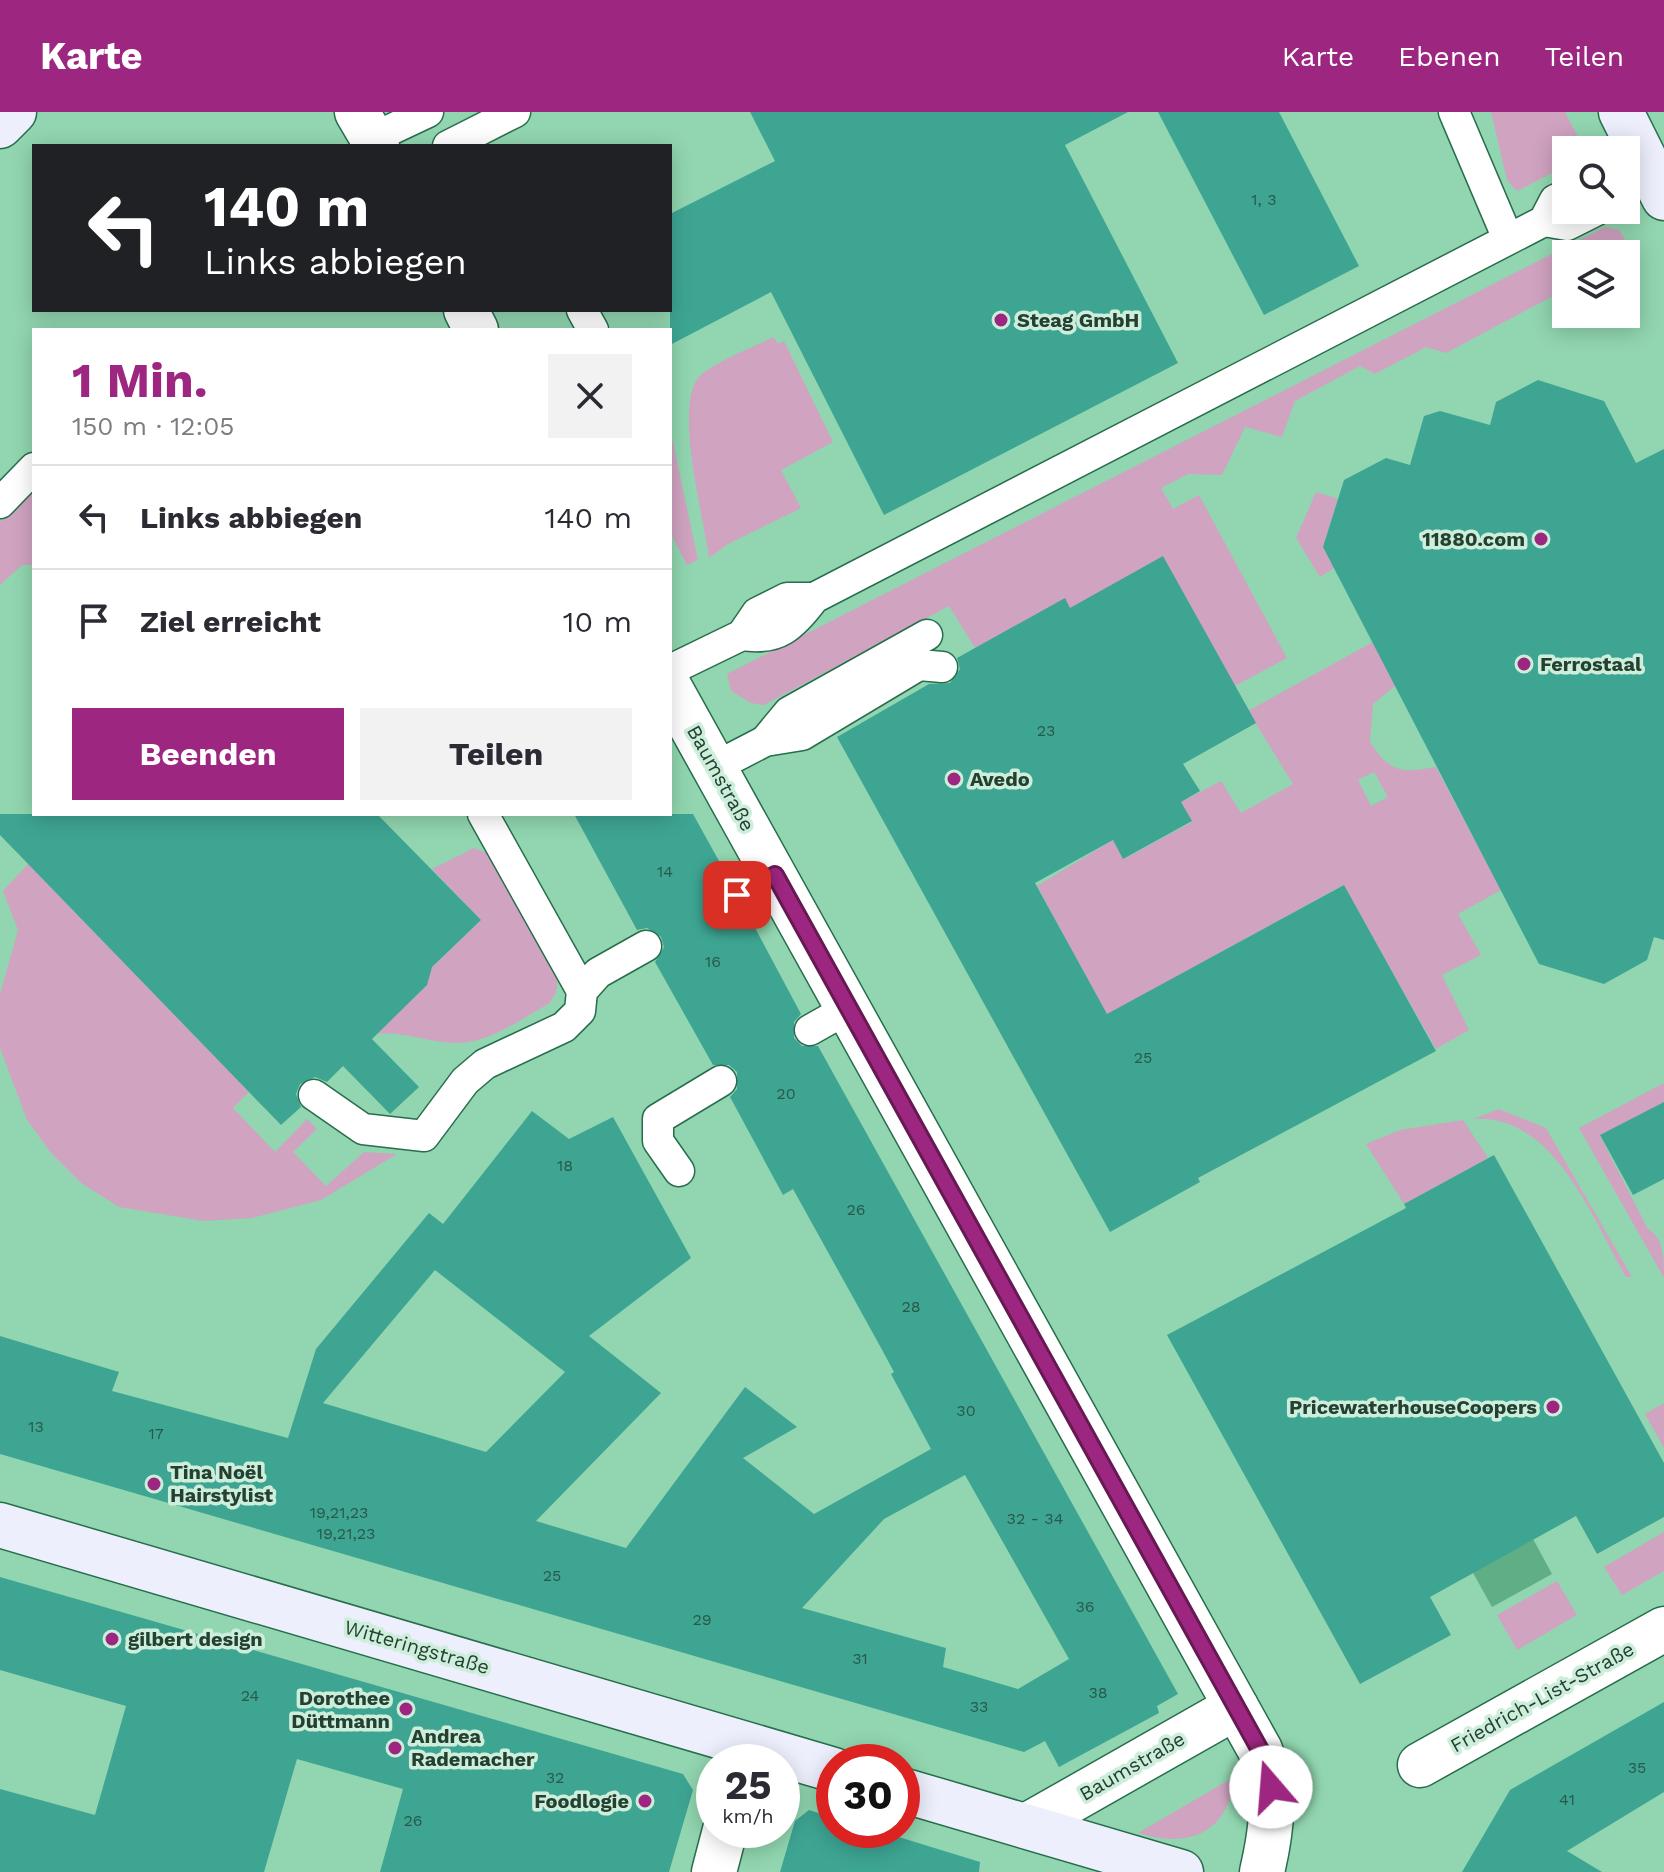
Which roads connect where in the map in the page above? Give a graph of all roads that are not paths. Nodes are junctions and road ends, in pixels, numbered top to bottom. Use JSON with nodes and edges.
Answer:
{"nodes":[{"id":1,"x":14,"y":112,"type":"edge"},
{"id":2,"x":428,"y":112,"type":"edge"},
{"id":3,"x":1454,"y":112,"type":"edge"},
{"id":4,"x":1621,"y":112,"type":"edge"},
{"id":5,"x":502,"y":123,"type":"edge"},
{"id":6,"x":0,"y":126,"type":"edge"},
{"id":7,"x":369,"y":132,"type":"edge"},
{"id":8,"x":453,"y":144,"type":"edge"},
{"id":9,"x":1651,"y":177,"type":"edge"},
{"id":10,"x":1552,"y":206,"type":"edge"},
{"id":11,"x":1544,"y":221,"type":"junction"},
{"id":12,"x":1552,"y":222,"type":"edge"},
{"id":13,"x":1508,"y":239,"type":"junction"},
{"id":14,"x":32,"y":470,"type":"edge"},
{"id":15,"x":0,"y":503,"type":"edge"},
{"id":16,"x":927,"y":635,"type":"dead end"},
{"id":17,"x":942,"y":667,"type":"dead end"},
{"id":18,"x":672,"y":669,"type":"edge"},
{"id":19,"x":672,"y":692,"type":"edge"},
{"id":20,"x":765,"y":741,"type":"junction"},
{"id":21,"x":715,"y":767,"type":"junction"},
{"id":22,"x":484,"y":816,"type":"edge"},
{"id":23,"x":775,"y":875,"type":"junction"},
{"id":24,"x":737,"y":895,"type":"dead end"},
{"id":25,"x":646,"y":946,"type":"dead end"},
{"id":26,"x":582,"y":991,"type":"junction"},
{"id":27,"x":849,"y":1008,"type":"junction"},
{"id":28,"x":810,"y":1030,"type":"dead end"},
{"id":29,"x":721,"y":1081,"type":"dead end"},
{"id":30,"x":314,"y":1095,"type":"dead end"},
{"id":31,"x":679,"y":1171,"type":"dead end"},
{"id":32,"x":0,"y":1525,"type":"edge"},
{"id":33,"x":1664,"y":1629,"type":"edge"},
{"id":34,"x":1236,"y":1707,"type":"junction"},
{"id":35,"x":714,"y":1744,"type":"edge"},
{"id":36,"x":1420,"y":1765,"type":"dead end"},
{"id":37,"x":920,"y":1795,"type":"edge"},
{"id":38,"x":1028,"y":1825,"type":"junction"},
{"id":39,"x":720,"y":1848,"type":"edge"},
{"id":40,"x":714,"y":1872,"type":"edge"},
{"id":41,"x":1181,"y":1872,"type":"edge"},
{"id":42,"x":1262,"y":1872,"type":"edge"}],
"edges":[{"from":1,"to":6,"type":"street"},
{"from":2,"to":7,"type":"lane"},
{"from":3,"to":13,"type":"lane"},
{"from":4,"to":9,"type":"street"},
{"from":5,"to":8,"type":"lane"},
{"from":10,"to":11,"type":"lane"},
{"from":11,"to":12,"type":"lane"},
{"from":11,"to":13,"type":"lane"},
{"from":13,"to":18,"type":"lane"},
{"from":14,"to":15,"type":"lane"},
{"from":16,"to":20,"type":"lane"},
{"from":17,"to":20,"type":"lane"},
{"from":19,"to":21,"type":"street","name":"Baumstraße"},
{"from":20,"to":21,"type":"lane"},
{"from":21,"to":23,"type":"street","name":"Baumstraße"},
{"from":22,"to":26,"type":"lane"},
{"from":23,"to":24,"type":"lane"},
{"from":23,"to":27,"type":"street","name":"Baumstraße"},
{"from":25,"to":26,"type":"lane"},
{"from":26,"to":30,"type":"lane"},
{"from":27,"to":28,"type":"lane"},
{"from":27,"to":34,"type":"street","name":"Baumstraße"},
{"from":29,"to":31,"type":"lane"},
{"from":32,"to":35,"type":"street","name":"Witteringstraße"},
{"from":33,"to":36,"type":"street","name":"Friedrich-List-Straße"},
{"from":34,"to":38,"type":"street","name":"Baumstraße"},
{"from":34,"to":42,"type":"street","name":"Baumstraße"},
{"from":37,"to":38,"type":"street"},
{"from":38,"to":41,"type":"street"},
{"from":39,"to":40,"type":"street"}]}
